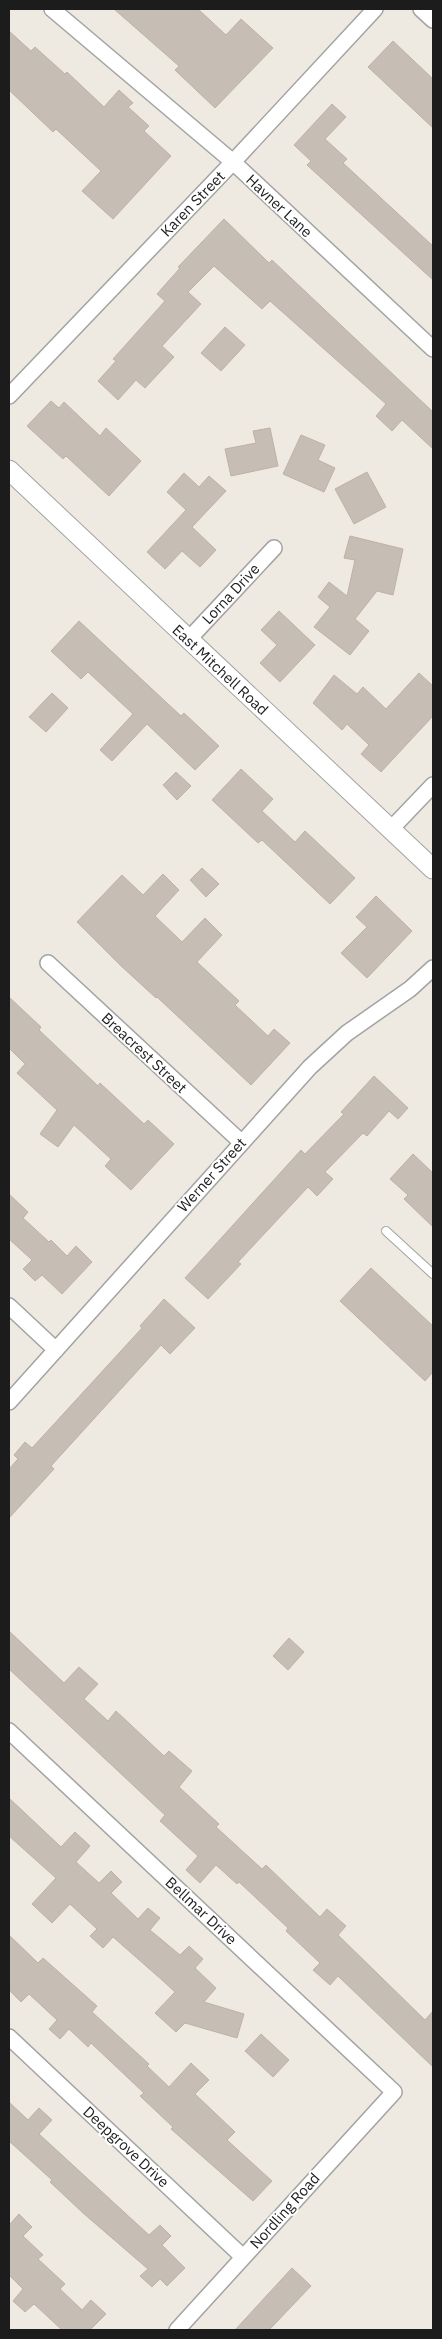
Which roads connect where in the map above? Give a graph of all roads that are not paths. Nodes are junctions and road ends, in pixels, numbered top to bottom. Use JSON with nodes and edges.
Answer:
{"nodes":[{"id":1,"x":52,"y":9,"type":"edge"},
{"id":2,"x":375,"y":9,"type":"edge"},
{"id":3,"x":422,"y":9,"type":"edge"},
{"id":4,"x":433,"y":20,"type":"edge"},
{"id":5,"x":233,"y":162,"type":"junction"},
{"id":6,"x":433,"y":349,"type":"edge"},
{"id":7,"x":9,"y":396,"type":"edge"},
{"id":8,"x":9,"y":470,"type":"edge"},
{"id":9,"x":274,"y":548,"type":"dead end"},
{"id":10,"x":188,"y":640,"type":"junction"},
{"id":11,"x":433,"y":784,"type":"edge"},
{"id":12,"x":390,"y":830,"type":"junction"},
{"id":13,"x":433,"y":870,"type":"edge"},
{"id":14,"x":48,"y":963,"type":"dead end"},
{"id":15,"x":433,"y":968,"type":"edge"},
{"id":16,"x":241,"y":1142,"type":"junction"},
{"id":17,"x":386,"y":1231,"type":"dead end"},
{"id":18,"x":433,"y":1274,"type":"edge"},
{"id":19,"x":9,"y":1306,"type":"edge"},
{"id":20,"x":56,"y":1350,"type":"junction"},
{"id":21,"x":9,"y":1402,"type":"edge"},
{"id":22,"x":9,"y":1730,"type":"edge"},
{"id":23,"x":9,"y":2037,"type":"edge"},
{"id":24,"x":394,"y":2092,"type":"joint"},
{"id":25,"x":243,"y":2257,"type":"junction"},
{"id":26,"x":177,"y":2330,"type":"edge"}],
"edges":[{"from":1,"to":5,"type":"street","name":"Havner Lane"},
{"from":2,"to":5,"type":"street","name":"Karen Street"},
{"from":3,"to":4,"type":"street"},
{"from":5,"to":6,"type":"street","name":"Havner Lane"},
{"from":5,"to":7,"type":"street","name":"Karen Street"},
{"from":8,"to":10,"type":"street","name":"East Mitchell Road"},
{"from":9,"to":10,"type":"street","name":"Lorna Drive"},
{"from":10,"to":12,"type":"street","name":"East Mitchell Road"},
{"from":11,"to":12,"type":"street"},
{"from":12,"to":13,"type":"street","name":"East Mitchell Road"},
{"from":14,"to":16,"type":"street","name":"Breacrest Street"},
{"from":15,"to":16,"type":"street","name":"Werner Street"},
{"from":16,"to":20,"type":"street","name":"Werner Street"},
{"from":17,"to":18,"type":"lane"},
{"from":19,"to":20,"type":"street"},
{"from":20,"to":21,"type":"street","name":"Werner Street"},
{"from":22,"to":24,"type":"street","name":"Bellmar Drive"},
{"from":23,"to":25,"type":"street","name":"Deepgrove Drive"},
{"from":24,"to":25,"type":"street","name":"Nordling Road"},
{"from":25,"to":26,"type":"street","name":"Nordling Road"}]}
